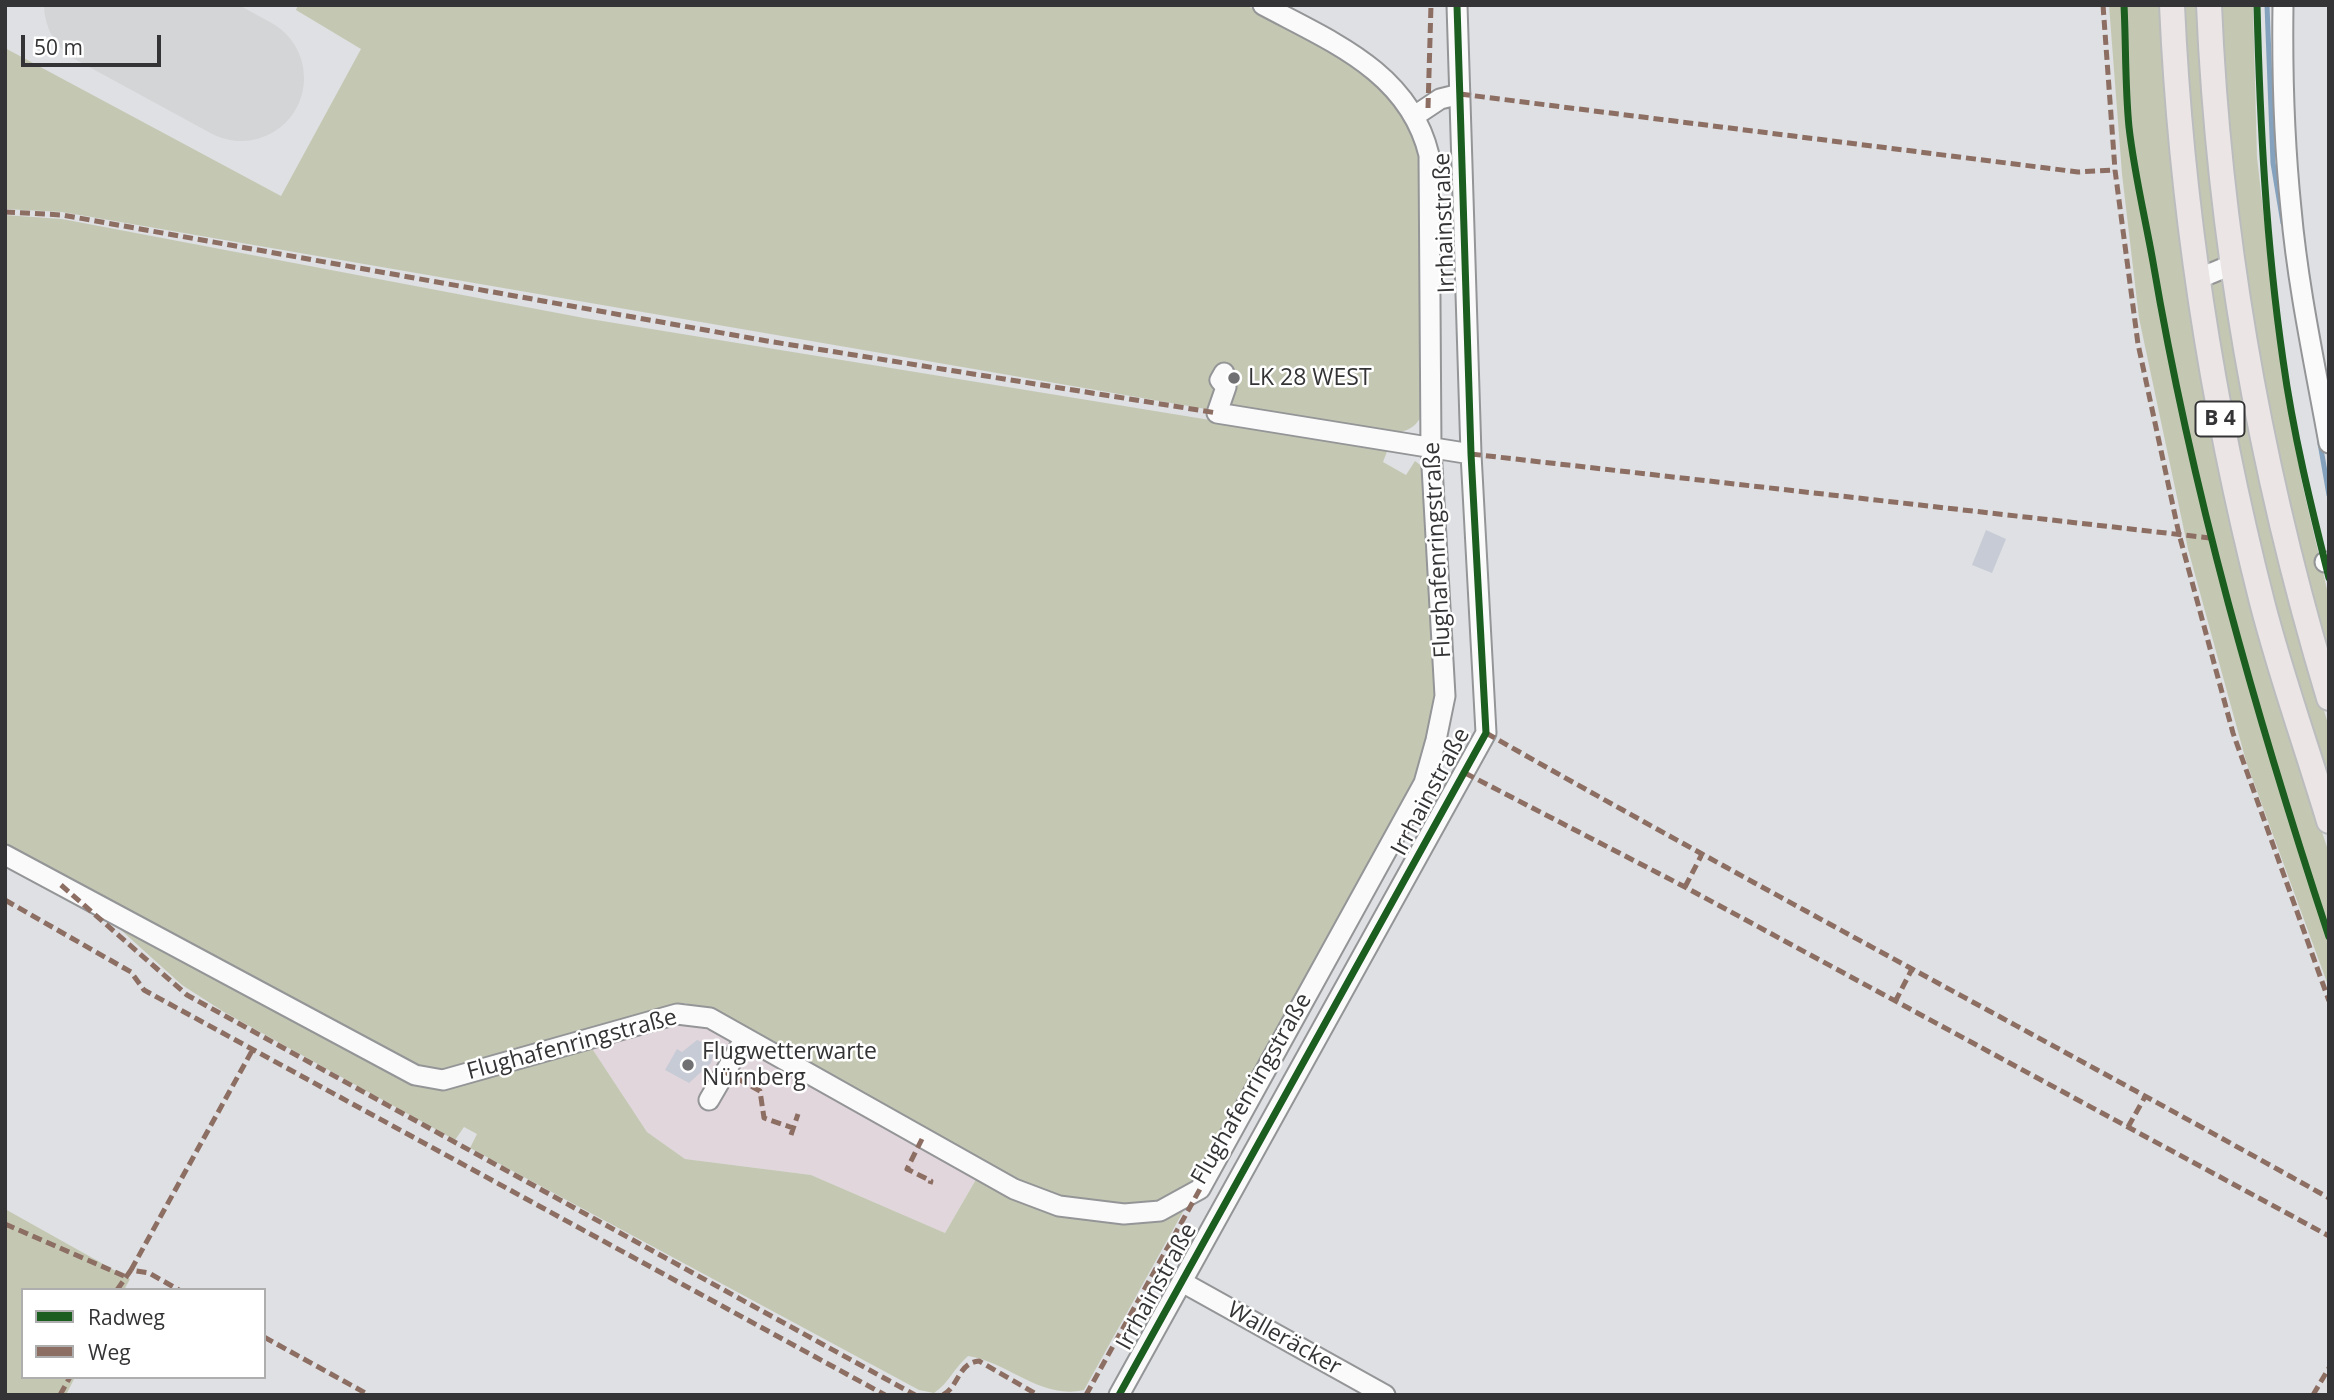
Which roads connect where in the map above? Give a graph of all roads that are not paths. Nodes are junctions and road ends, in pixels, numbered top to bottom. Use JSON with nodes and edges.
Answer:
{"nodes":[{"id":1,"x":1263,"y":5,"type":"edge"},
{"id":2,"x":1457,"y":5,"type":"edge"},
{"id":3,"x":2172,"y":5,"type":"edge"},
{"id":4,"x":2209,"y":5,"type":"edge"},
{"id":5,"x":2283,"y":5,"type":"edge"},
{"id":6,"x":1460,"y":94,"type":"junction"},
{"id":7,"x":1416,"y":116,"type":"junction"},
{"id":8,"x":1223,"y":373,"type":"dead end"},
{"id":9,"x":2329,"y":443,"type":"edge"},
{"id":10,"x":1432,"y":449,"type":"junction"},
{"id":11,"x":1471,"y":454,"type":"junction"},
{"id":12,"x":2329,"y":698,"type":"edge"},
{"id":13,"x":2329,"y":821,"type":"edge"},
{"id":14,"x":5,"y":855,"type":"edge"},
{"id":15,"x":745,"y":1038,"type":"junction"},
{"id":16,"x":709,"y":1100,"type":"dead end"},
{"id":17,"x":1182,"y":1282,"type":"junction"},
{"id":18,"x":1119,"y":1395,"type":"edge"},
{"id":19,"x":1385,"y":1395,"type":"edge"}],
"edges":[{"from":1,"to":7,"type":"street","name":"Flughafenringstraße"},
{"from":2,"to":6,"type":"street","name":"Irrhainstraße"},
{"from":3,"to":13,"type":"main road","number":"B 4"},
{"from":4,"to":12,"type":"main road","number":"B 4"},
{"from":5,"to":9,"type":"street"},
{"from":6,"to":7,"type":"street"},
{"from":6,"to":11,"type":"street","name":"Irrhainstraße"},
{"from":7,"to":10,"type":"street","name":"Flughafenringstraße"},
{"from":8,"to":10,"type":"street"},
{"from":10,"to":11,"type":"street"},
{"from":10,"to":15,"type":"street","name":"Flughafenringstraße"},
{"from":11,"to":17,"type":"street","name":"Irrhainstraße"},
{"from":14,"to":15,"type":"street","name":"Flughafenringstraße"},
{"from":15,"to":16,"type":"street"},
{"from":17,"to":18,"type":"street","name":"Irrhainstraße"},
{"from":17,"to":19,"type":"street","name":"Walleräcker"}]}
